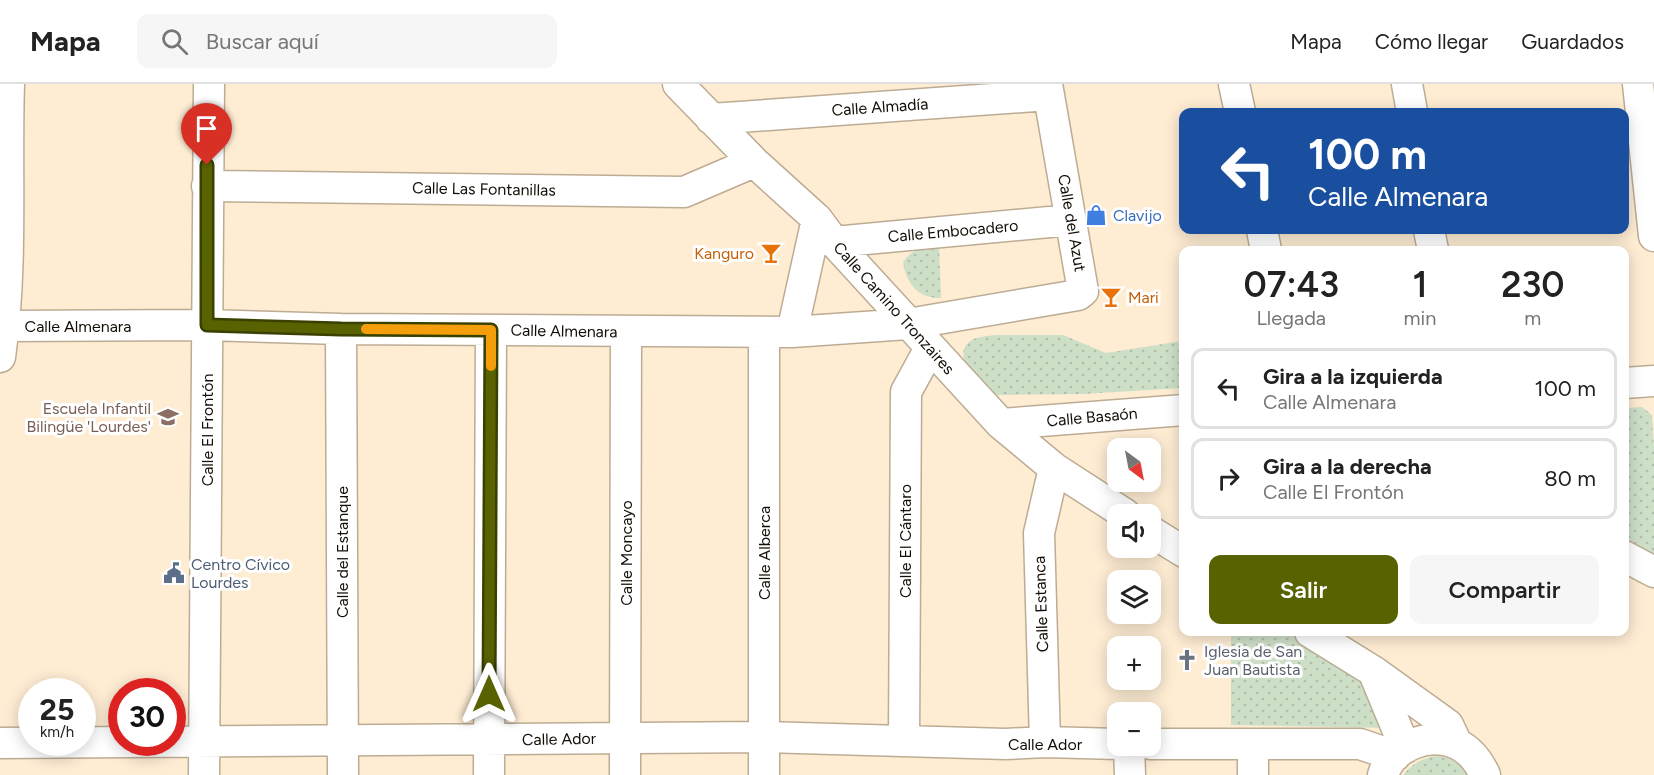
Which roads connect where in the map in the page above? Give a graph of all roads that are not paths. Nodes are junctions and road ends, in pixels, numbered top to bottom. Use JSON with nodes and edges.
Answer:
{"nodes":[{"id":1,"x":208,"y":84,"type":"edge"},
{"id":2,"x":678,"y":84,"type":"edge"},
{"id":3,"x":1234,"y":84,"type":"edge"},
{"id":4,"x":1407,"y":84,"type":"edge"},
{"id":5,"x":1638,"y":84,"type":"edge"},
{"id":6,"x":1048,"y":90,"type":"edge"},
{"id":7,"x":6,"y":101,"type":"edge"},
{"id":8,"x":1239,"y":108,"type":"edge"},
{"id":9,"x":1411,"y":108,"type":"edge"},
{"id":10,"x":711,"y":119,"type":"junction"},
{"id":11,"x":754,"y":162,"type":"junction"},
{"id":12,"x":207,"y":186,"type":"junction"},
{"id":13,"x":1071,"y":220,"type":"junction"},
{"id":14,"x":826,"y":230,"type":"junction"},
{"id":15,"x":1654,"y":236,"type":"edge"},
{"id":16,"x":4,"y":262,"type":"edge"},
{"id":17,"x":908,"y":324,"type":"junction"},
{"id":18,"x":207,"y":325,"type":"junction"},
{"id":19,"x":4,"y":326,"type":"junction"},
{"id":20,"x":341,"y":329,"type":"junction"},
{"id":21,"x":491,"y":330,"type":"junction"},
{"id":22,"x":627,"y":331,"type":"junction"},
{"id":23,"x":778,"y":332,"type":"junction"},
{"id":24,"x":930,"y":348,"type":"junction"},
{"id":25,"x":0,"y":357,"type":"edge"},
{"id":26,"x":1654,"y":381,"type":"edge"},
{"id":27,"x":1629,"y":383,"type":"edge"},
{"id":28,"x":1179,"y":410,"type":"edge"},
{"id":29,"x":1000,"y":424,"type":"junction"},
{"id":30,"x":1054,"y":468,"type":"junction"},
{"id":31,"x":1110,"y":504,"type":"edge"},
{"id":32,"x":1161,"y":538,"type":"edge"},
{"id":33,"x":1179,"y":549,"type":"edge"},
{"id":34,"x":1629,"y":559,"type":"edge"},
{"id":35,"x":1654,"y":572,"type":"edge"},
{"id":36,"x":1316,"y":636,"type":"edge"},
{"id":37,"x":1373,"y":671,"type":"junction"},
{"id":38,"x":764,"y":737,"type":"junction"},
{"id":39,"x":625,"y":738,"type":"junction"},
{"id":40,"x":489,"y":740,"type":"junction"},
{"id":41,"x":343,"y":741,"type":"junction"},
{"id":42,"x":904,"y":741,"type":"junction"},
{"id":43,"x":205,"y":742,"type":"junction"},
{"id":44,"x":1044,"y":742,"type":"junction"},
{"id":45,"x":0,"y":743,"type":"edge"},
{"id":46,"x":1107,"y":744,"type":"edge"},
{"id":47,"x":1161,"y":744,"type":"edge"},
{"id":48,"x":1253,"y":744,"type":"junction"},
{"id":49,"x":1457,"y":744,"type":"junction"},
{"id":50,"x":1130,"y":756,"type":"edge"},
{"id":51,"x":1394,"y":760,"type":"edge"},
{"id":52,"x":204,"y":775,"type":"edge"},
{"id":53,"x":343,"y":775,"type":"edge"},
{"id":54,"x":489,"y":775,"type":"edge"},
{"id":55,"x":625,"y":775,"type":"edge"},
{"id":56,"x":764,"y":775,"type":"edge"},
{"id":57,"x":1130,"y":775,"type":"edge"},
{"id":58,"x":1253,"y":775,"type":"edge"},
{"id":59,"x":1485,"y":775,"type":"edge"}],
"edges":[{"from":1,"to":12,"type":"street","name":"Calle El Frontón"},
{"from":2,"to":10,"type":"street","name":"Calle Camino Tronzaires"},
{"from":3,"to":8,"type":"street"},
{"from":4,"to":9,"type":"street"},
{"from":5,"to":15,"type":"street"},
{"from":6,"to":10,"type":"street","name":"Calle Almadía"},
{"from":6,"to":13,"type":"street","name":"Calle del Azut"},
{"from":7,"to":16,"type":"street"},
{"from":10,"to":11,"type":"street","name":"Calle Camino Tronzaires"},
{"from":11,"to":12,"type":"street","name":"Calle Las Fontanillas"},
{"from":11,"to":14,"type":"street","name":"Calle Camino Tronzaires"},
{"from":12,"to":18,"type":"street","name":"Calle El Frontón"},
{"from":13,"to":14,"type":"street","name":"Calle Embocadero"},
{"from":13,"to":17,"type":"street","name":"Calle del Azut"},
{"from":14,"to":17,"type":"street","name":"Calle Camino Tronzaires"},
{"from":14,"to":23,"type":"street"},
{"from":16,"to":19,"type":"street"},
{"from":17,"to":23,"type":"street","name":"Calle Almenara"},
{"from":17,"to":24,"type":"street","name":"Calle Camino Tronzaires"},
{"from":18,"to":19,"type":"street","name":"Calle Almenara"},
{"from":18,"to":20,"type":"street","name":"Calle Almenara"},
{"from":18,"to":43,"type":"street","name":"Calle El Frontón"},
{"from":19,"to":25,"type":"street"},
{"from":20,"to":21,"type":"street","name":"Calle Almenara"},
{"from":20,"to":41,"type":"street","name":"Calle del Estanque"},
{"from":21,"to":22,"type":"street","name":"Calle Almenara"},
{"from":21,"to":40,"type":"street"},
{"from":22,"to":23,"type":"street","name":"Calle Almenara"},
{"from":22,"to":39,"type":"street","name":"Calle Moncayo"},
{"from":23,"to":38,"type":"street","name":"Calle Alberca"},
{"from":24,"to":29,"type":"street","name":"Calle Camino Tronzaires"},
{"from":24,"to":42,"type":"street","name":"Calle El Cántaro"},
{"from":26,"to":27,"type":"street"},
{"from":28,"to":29,"type":"street","name":"Calle Basaón"},
{"from":29,"to":30,"type":"street","name":"Calle Camino Tronzaires"},
{"from":30,"to":31,"type":"street","name":"Calle Camino Tronzaires"},
{"from":30,"to":44,"type":"street","name":"Calle Estanca"},
{"from":32,"to":33,"type":"street"},
{"from":34,"to":35,"type":"street"},
{"from":36,"to":37,"type":"street"},
{"from":37,"to":49,"type":"street"},
{"from":37,"to":51,"type":"street"},
{"from":38,"to":39,"type":"street","name":"Calle Ador"},
{"from":38,"to":42,"type":"street","name":"Calle Ador"},
{"from":38,"to":56,"type":"street","name":"Calle Alberca"},
{"from":39,"to":40,"type":"street","name":"Calle Ador"},
{"from":39,"to":55,"type":"street","name":"Calle Moncayo"},
{"from":40,"to":41,"type":"street","name":"Calle Ador"},
{"from":40,"to":54,"type":"street"},
{"from":41,"to":43,"type":"street","name":"Calle Ador"},
{"from":41,"to":53,"type":"street","name":"Calle del Estanque"},
{"from":42,"to":44,"type":"street","name":"Calle Ador"},
{"from":43,"to":45,"type":"street","name":"Calle Ador"},
{"from":43,"to":52,"type":"street","name":"Calle El Frontón"},
{"from":44,"to":46,"type":"street","name":"Calle Ador"},
{"from":47,"to":48,"type":"street"},
{"from":48,"to":51,"type":"street"},
{"from":48,"to":58,"type":"street"},
{"from":49,"to":51,"type":"street"},
{"from":49,"to":59,"type":"street"},
{"from":50,"to":57,"type":"street"}]}
